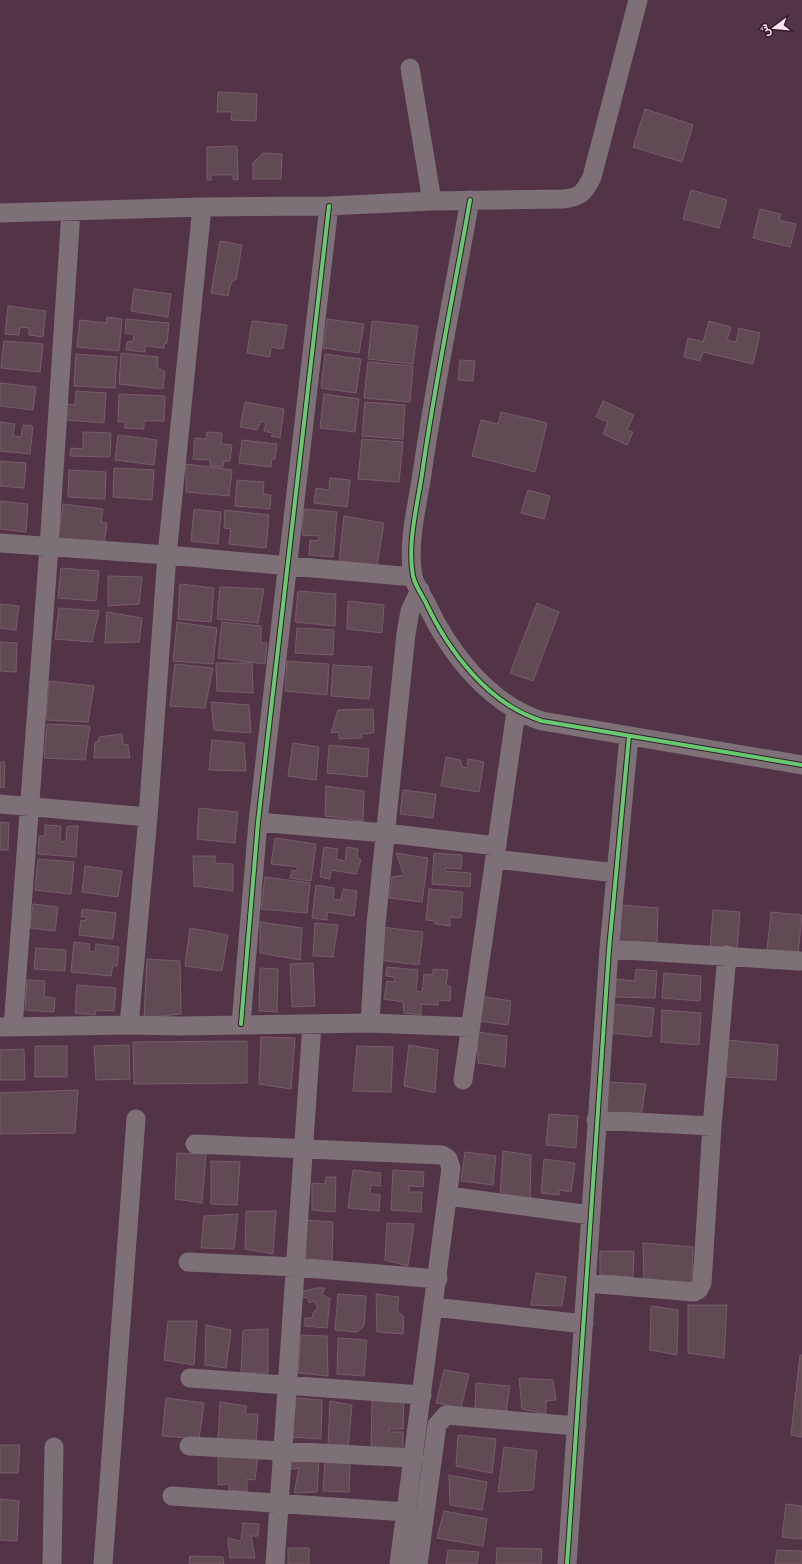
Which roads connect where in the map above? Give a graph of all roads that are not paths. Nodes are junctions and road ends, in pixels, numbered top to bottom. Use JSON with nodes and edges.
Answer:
{"nodes":[{"id":1,"x":638,"y":0,"type":"edge"},
{"id":2,"x":410,"y":68,"type":"dead end"},
{"id":3,"x":470,"y":200,"type":"junction"},
{"id":4,"x":432,"y":201,"type":"junction"},
{"id":5,"x":329,"y":206,"type":"junction"},
{"id":6,"x":202,"y":207,"type":"junction"},
{"id":7,"x":71,"y":211,"type":"junction"},
{"id":8,"x":0,"y":213,"type":"edge"},
{"id":9,"x":0,"y":543,"type":"edge"},
{"id":10,"x":49,"y":547,"type":"junction"},
{"id":11,"x":167,"y":555,"type":"junction"},
{"id":12,"x":288,"y":565,"type":"junction"},
{"id":13,"x":416,"y":584,"type":"junction"},
{"id":14,"x":516,"y":711,"type":"junction"},
{"id":15,"x":629,"y":736,"type":"junction"},
{"id":16,"x":802,"y":765,"type":"edge"},
{"id":17,"x":0,"y":804,"type":"edge"},
{"id":18,"x":29,"y":807,"type":"junction"},
{"id":19,"x":148,"y":817,"type":"junction"},
{"id":20,"x":258,"y":822,"type":"junction"},
{"id":21,"x":385,"y":833,"type":"junction"},
{"id":22,"x":496,"y":852,"type":"junction"},
{"id":23,"x":616,"y":873,"type":"junction"},
{"id":24,"x":609,"y":949,"type":"junction"},
{"id":25,"x":727,"y":955,"type":"junction"},
{"id":26,"x":800,"y":961,"type":"dead end"},
{"id":27,"x":241,"y":1024,"type":"junction"},
{"id":28,"x":312,"y":1024,"type":"junction"},
{"id":29,"x":370,"y":1024,"type":"junction"},
{"id":30,"x":129,"y":1025,"type":"junction"},
{"id":31,"x":6,"y":1027,"type":"edge"},
{"id":32,"x":471,"y":1027,"type":"junction"},
{"id":33,"x":463,"y":1080,"type":"dead end"},
{"id":34,"x":136,"y":1119,"type":"dead end"},
{"id":35,"x":596,"y":1120,"type":"junction"},
{"id":36,"x":712,"y":1126,"type":"junction"},
{"id":37,"x":195,"y":1144,"type":"dead end"},
{"id":38,"x":304,"y":1148,"type":"junction"},
{"id":39,"x":448,"y":1196,"type":"junction"},
{"id":40,"x":591,"y":1215,"type":"junction"},
{"id":41,"x":188,"y":1262,"type":"dead end"},
{"id":42,"x":295,"y":1267,"type":"junction"},
{"id":43,"x":438,"y":1279,"type":"junction"},
{"id":44,"x":587,"y":1283,"type":"junction"},
{"id":45,"x":434,"y":1307,"type":"junction"},
{"id":46,"x":584,"y":1324,"type":"junction"},
{"id":47,"x":190,"y":1378,"type":"dead end"},
{"id":48,"x":288,"y":1384,"type":"junction"},
{"id":49,"x":422,"y":1395,"type":"junction"},
{"id":50,"x":577,"y":1426,"type":"junction"},
{"id":51,"x":189,"y":1446,"type":"dead end"},
{"id":52,"x":54,"y":1447,"type":"dead end"},
{"id":53,"x":283,"y":1450,"type":"junction"},
{"id":54,"x":414,"y":1458,"type":"junction"},
{"id":55,"x":172,"y":1496,"type":"dead end"},
{"id":56,"x":279,"y":1502,"type":"junction"},
{"id":57,"x":406,"y":1512,"type":"junction"},
{"id":58,"x":52,"y":1564,"type":"edge"},
{"id":59,"x":104,"y":1564,"type":"edge"},
{"id":60,"x":275,"y":1564,"type":"edge"},
{"id":61,"x":399,"y":1564,"type":"edge"},
{"id":62,"x":418,"y":1564,"type":"edge"},
{"id":63,"x":567,"y":1564,"type":"edge"}],
"edges":[{"from":1,"to":3,"type":"street"},
{"from":2,"to":4,"type":"street"},
{"from":3,"to":4,"type":"street"},
{"from":3,"to":13,"type":"street"},
{"from":4,"to":5,"type":"street"},
{"from":5,"to":6,"type":"street"},
{"from":5,"to":12,"type":"street"},
{"from":6,"to":7,"type":"street"},
{"from":6,"to":11,"type":"street"},
{"from":7,"to":8,"type":"street"},
{"from":7,"to":10,"type":"street"},
{"from":9,"to":10,"type":"street"},
{"from":10,"to":11,"type":"street"},
{"from":10,"to":18,"type":"street"},
{"from":11,"to":12,"type":"street"},
{"from":11,"to":19,"type":"street"},
{"from":12,"to":13,"type":"street"},
{"from":12,"to":20,"type":"street"},
{"from":13,"to":14,"type":"street"},
{"from":13,"to":21,"type":"street"},
{"from":14,"to":15,"type":"street"},
{"from":14,"to":22,"type":"street"},
{"from":15,"to":16,"type":"street"},
{"from":15,"to":23,"type":"street"},
{"from":17,"to":18,"type":"street"},
{"from":18,"to":19,"type":"street"},
{"from":18,"to":31,"type":"street"},
{"from":19,"to":30,"type":"street"},
{"from":20,"to":21,"type":"street"},
{"from":20,"to":27,"type":"street"},
{"from":21,"to":22,"type":"street"},
{"from":21,"to":29,"type":"street"},
{"from":22,"to":23,"type":"street"},
{"from":22,"to":32,"type":"street"},
{"from":23,"to":24,"type":"street"},
{"from":24,"to":25,"type":"street"},
{"from":24,"to":35,"type":"street"},
{"from":25,"to":26,"type":"street"},
{"from":25,"to":36,"type":"street"},
{"from":27,"to":28,"type":"street"},
{"from":27,"to":30,"type":"street"},
{"from":28,"to":29,"type":"street"},
{"from":28,"to":38,"type":"street"},
{"from":29,"to":32,"type":"street"},
{"from":30,"to":31,"type":"street"},
{"from":32,"to":33,"type":"street"},
{"from":34,"to":59,"type":"street"},
{"from":35,"to":36,"type":"street"},
{"from":35,"to":40,"type":"street"},
{"from":36,"to":44,"type":"street"},
{"from":37,"to":38,"type":"street"},
{"from":38,"to":39,"type":"street"},
{"from":38,"to":42,"type":"street"},
{"from":39,"to":40,"type":"street"},
{"from":39,"to":43,"type":"street"},
{"from":40,"to":44,"type":"street"},
{"from":41,"to":42,"type":"street"},
{"from":42,"to":43,"type":"street"},
{"from":42,"to":48,"type":"street"},
{"from":43,"to":45,"type":"street"},
{"from":44,"to":46,"type":"street"},
{"from":45,"to":46,"type":"street"},
{"from":45,"to":49,"type":"street"},
{"from":46,"to":50,"type":"street"},
{"from":47,"to":48,"type":"street"},
{"from":48,"to":49,"type":"street"},
{"from":48,"to":53,"type":"street"},
{"from":49,"to":54,"type":"street"},
{"from":50,"to":62,"type":"street"},
{"from":50,"to":63,"type":"street"},
{"from":51,"to":53,"type":"street"},
{"from":52,"to":58,"type":"street"},
{"from":53,"to":54,"type":"street"},
{"from":53,"to":56,"type":"street"},
{"from":54,"to":57,"type":"street"},
{"from":55,"to":56,"type":"street"},
{"from":56,"to":57,"type":"street"},
{"from":56,"to":60,"type":"street"},
{"from":57,"to":61,"type":"street"}]}
